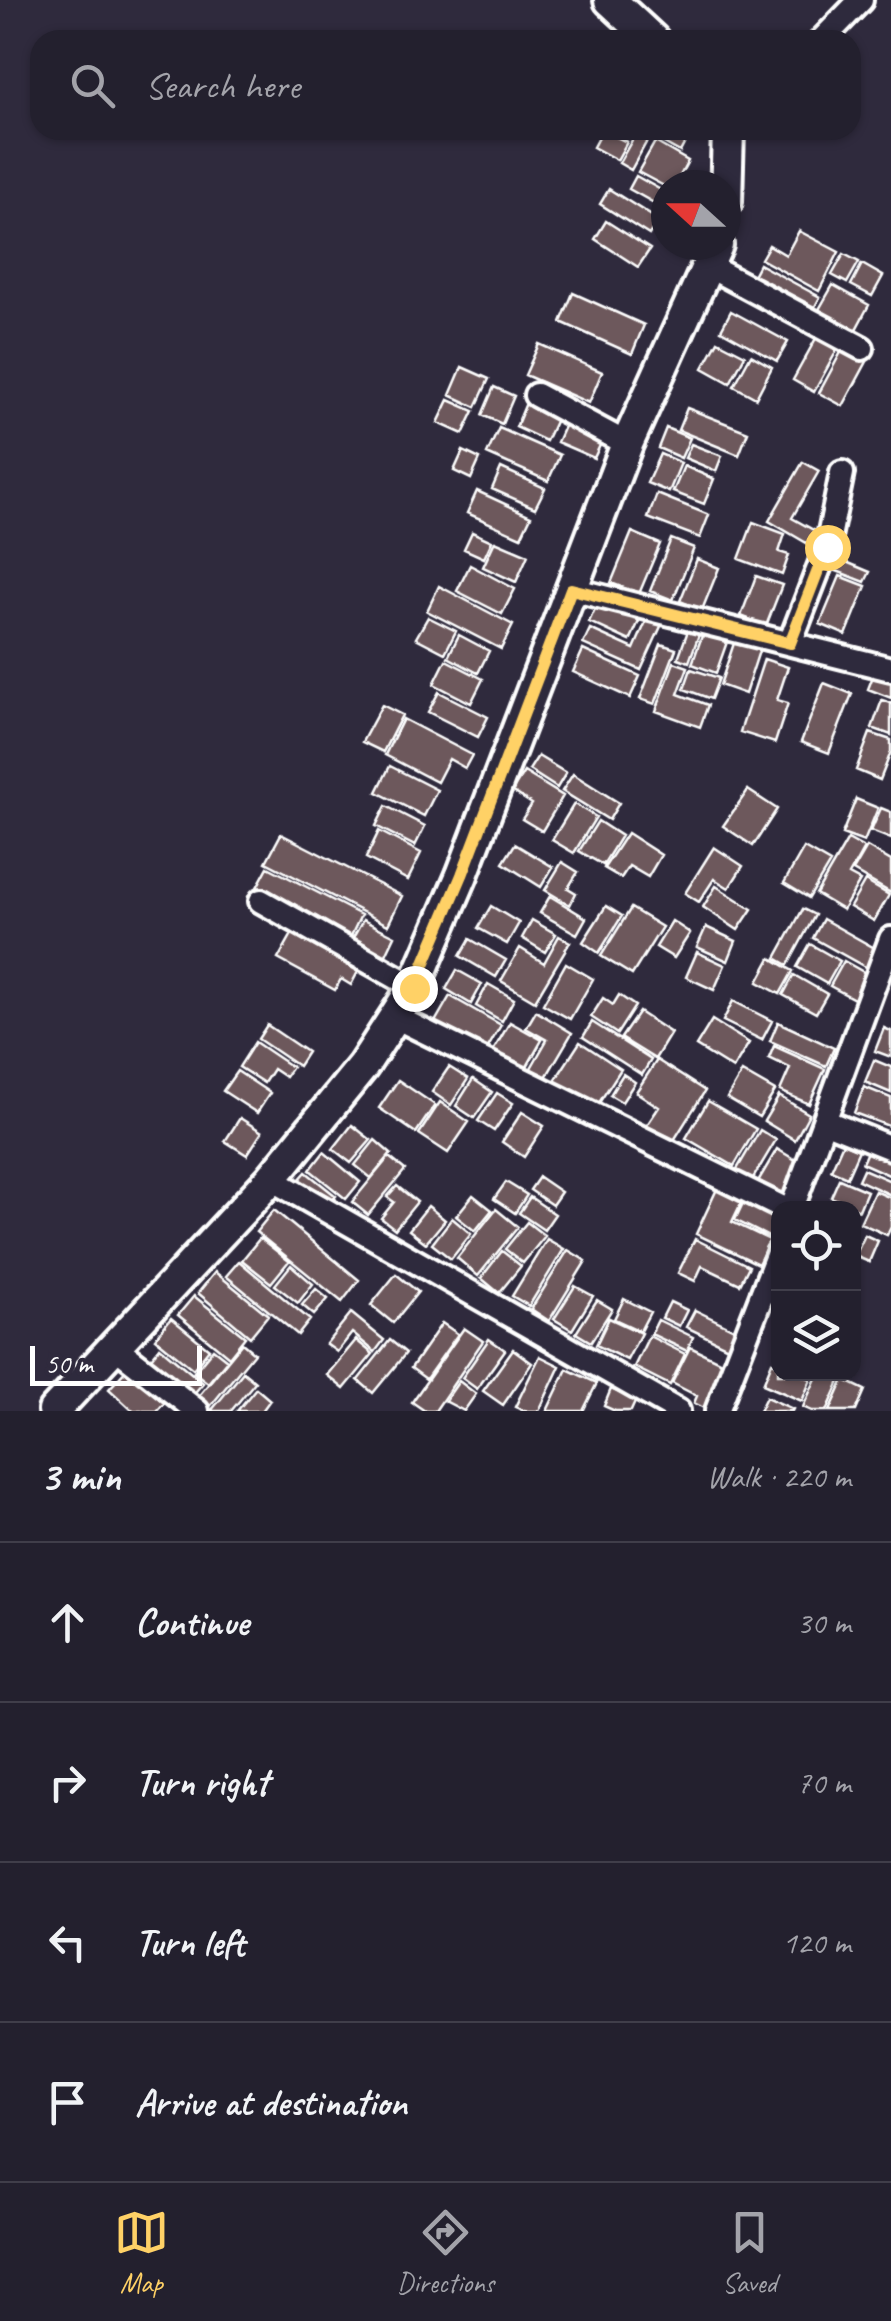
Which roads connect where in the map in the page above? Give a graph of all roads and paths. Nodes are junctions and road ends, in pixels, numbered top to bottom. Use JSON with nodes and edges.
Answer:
{"nodes":[{"id":1,"x":610,"y":0,"type":"edge"},
{"id":2,"x":861,"y":0,"type":"edge"},
{"id":3,"x":642,"y":30,"type":"edge"},
{"id":4,"x":832,"y":30,"type":"edge"},
{"id":5,"x":729,"y":140,"type":"edge"},
{"id":6,"x":728,"y":170,"type":"edge"},
{"id":7,"x":712,"y":260,"type":"edge"},
{"id":8,"x":720,"y":260,"type":"edge"},
{"id":9,"x":862,"y":348,"type":"dead end"},
{"id":10,"x":536,"y":394,"type":"dead end"},
{"id":11,"x":627,"y":444,"type":"junction"},
{"id":12,"x":842,"y":472,"type":"dead end"},
{"id":13,"x":571,"y":589,"type":"junction"},
{"id":14,"x":790,"y":643,"type":"junction"},
{"id":15,"x":891,"y":669,"type":"edge"},
{"id":16,"x":261,"y":901,"type":"dead end"},
{"id":17,"x":891,"y":939,"type":"edge"},
{"id":18,"x":414,"y":988,"type":"junction"},
{"id":19,"x":394,"y":1017,"type":"junction"},
{"id":20,"x":824,"y":1121,"type":"junction"},
{"id":21,"x":891,"y":1148,"type":"edge"},
{"id":22,"x":270,"y":1179,"type":"junction"},
{"id":23,"x":795,"y":1201,"type":"edge"},
{"id":24,"x":771,"y":1202,"type":"edge"},
{"id":25,"x":771,"y":1270,"type":"edge"},
{"id":26,"x":114,"y":1346,"type":"junction"},
{"id":27,"x":54,"y":1411,"type":"edge"},
{"id":28,"x":197,"y":1411,"type":"edge"},
{"id":29,"x":678,"y":1411,"type":"edge"},
{"id":30,"x":717,"y":1411,"type":"edge"}],
"edges":[{"from":1,"to":3,"type":"main road"},
{"from":2,"to":4,"type":"street"},
{"from":5,"to":6,"type":"main road"},
{"from":7,"to":11,"type":"main road"},
{"from":8,"to":9,"type":"street"},
{"from":10,"to":11,"type":"street"},
{"from":11,"to":13,"type":"main road"},
{"from":12,"to":14,"type":"street"},
{"from":13,"to":14,"type":"street"},
{"from":13,"to":18,"type":"main road"},
{"from":14,"to":15,"type":"street"},
{"from":16,"to":18,"type":"street"},
{"from":17,"to":20,"type":"street"},
{"from":18,"to":19,"type":"main road"},
{"from":19,"to":22,"type":"main road"},
{"from":19,"to":24,"type":"street"},
{"from":20,"to":21,"type":"street"},
{"from":20,"to":23,"type":"street"},
{"from":22,"to":26,"type":"main road"},
{"from":22,"to":29,"type":"street"},
{"from":25,"to":30,"type":"street"},
{"from":26,"to":27,"type":"main road"},
{"from":26,"to":28,"type":"street"}]}
